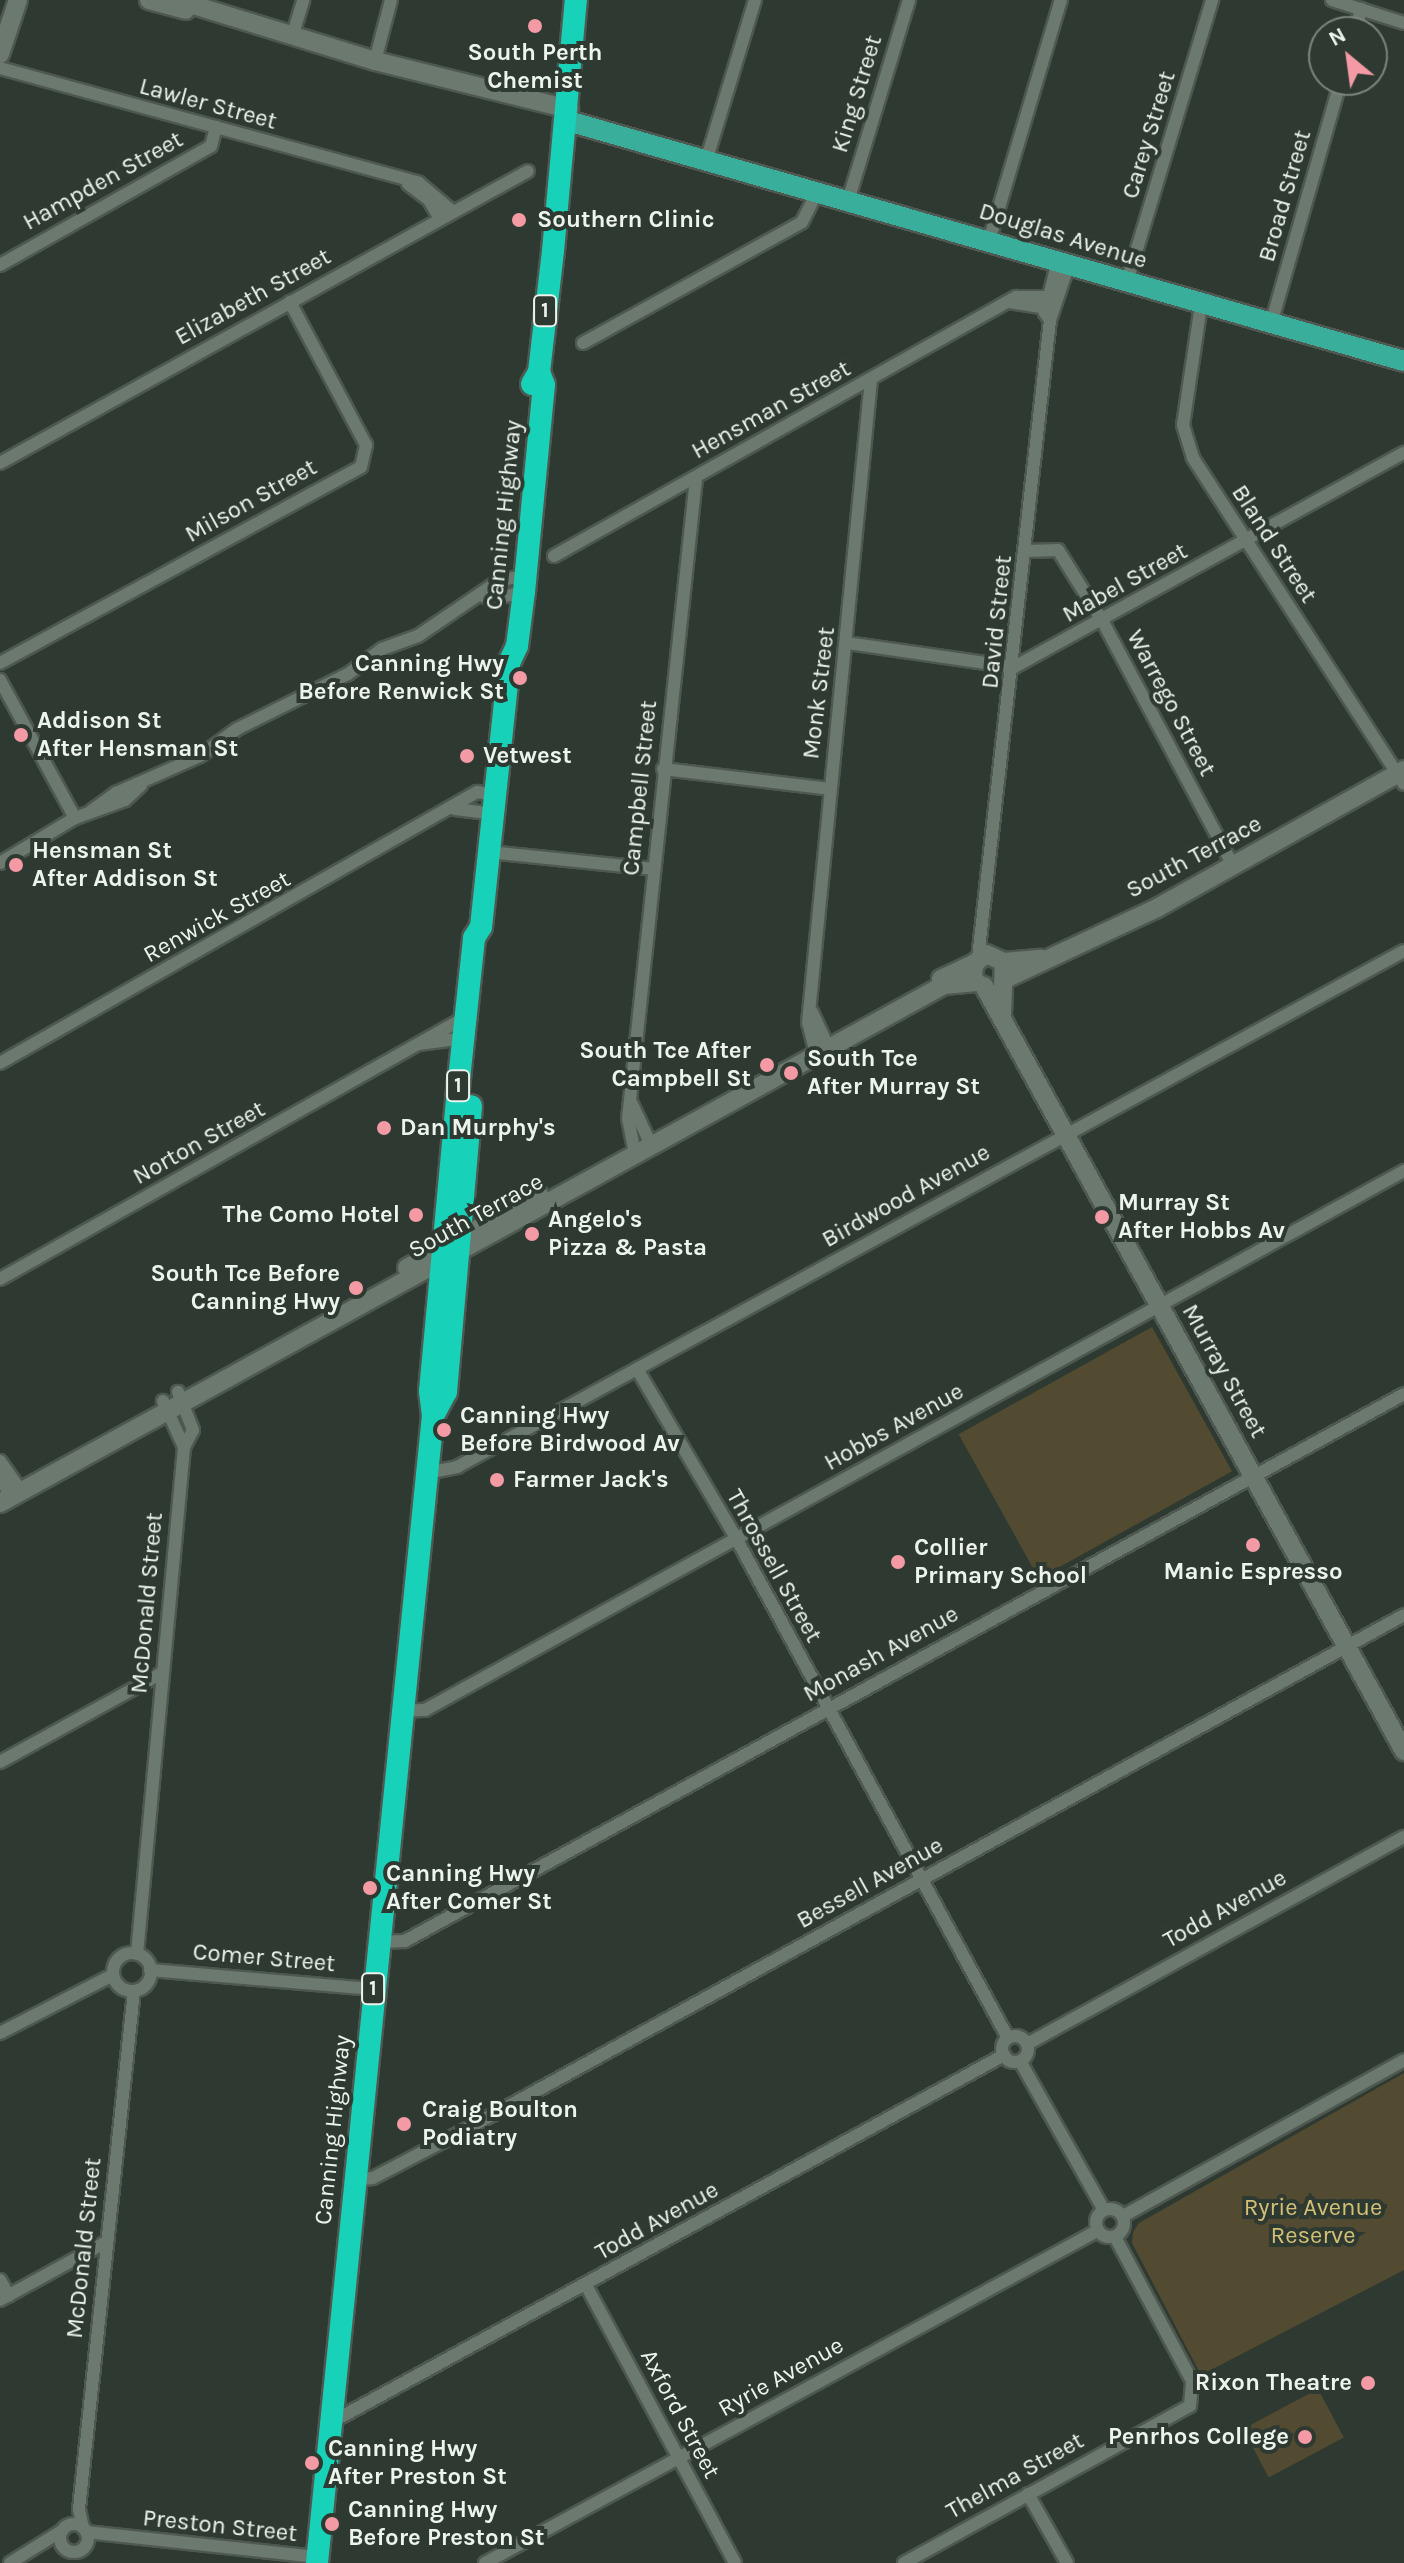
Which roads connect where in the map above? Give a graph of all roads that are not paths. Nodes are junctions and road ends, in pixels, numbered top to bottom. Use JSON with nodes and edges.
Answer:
{"nodes":[{"id":1,"x":6,"y":0,"type":"edge"},
{"id":2,"x":18,"y":0,"type":"edge"},
{"id":3,"x":149,"y":0,"type":"edge"},
{"id":4,"x":177,"y":0,"type":"edge"},
{"id":5,"x":303,"y":0,"type":"edge"},
{"id":6,"x":391,"y":0,"type":"edge"},
{"id":7,"x":578,"y":0,"type":"edge"},
{"id":8,"x":755,"y":0,"type":"edge"},
{"id":9,"x":909,"y":0,"type":"edge"},
{"id":10,"x":1061,"y":0,"type":"edge"},
{"id":11,"x":1212,"y":0,"type":"edge"},
{"id":12,"x":1332,"y":0,"type":"edge"},
{"id":13,"x":1361,"y":9,"type":"junction"},
{"id":14,"x":209,"y":12,"type":"junction"},
{"id":15,"x":1359,"y":16,"type":"edge"},
{"id":16,"x":0,"y":23,"type":"edge"},
{"id":17,"x":1404,"y":23,"type":"edge"},
{"id":18,"x":292,"y":37,"type":"junction"},
{"id":19,"x":0,"y":54,"type":"edge"},
{"id":20,"x":375,"y":61,"type":"junction"},
{"id":21,"x":0,"y":68,"type":"edge"},
{"id":22,"x":1336,"y":96,"type":"edge"},
{"id":23,"x":568,"y":115,"type":"junction"},
{"id":24,"x":216,"y":127,"type":"junction"},
{"id":25,"x":707,"y":158,"type":"junction"},
{"id":26,"x":528,"y":171,"type":"dead end"},
{"id":27,"x":406,"y":182,"type":"junction"},
{"id":28,"x":817,"y":193,"type":"junction"},
{"id":29,"x":848,"y":201,"type":"junction"},
{"id":30,"x":452,"y":211,"type":"junction"},
{"id":31,"x":439,"y":217,"type":"junction"},
{"id":32,"x":989,"y":241,"type":"junction"},
{"id":33,"x":1064,"y":262,"type":"junction"},
{"id":34,"x":0,"y":265,"type":"edge"},
{"id":35,"x":1127,"y":282,"type":"junction"},
{"id":36,"x":290,"y":302,"type":"junction"},
{"id":37,"x":1201,"y":305,"type":"junction"},
{"id":38,"x":1051,"y":306,"type":"junction"},
{"id":39,"x":1271,"y":324,"type":"junction"},
{"id":40,"x":583,"y":343,"type":"dead end"},
{"id":41,"x":1404,"y":361,"type":"edge"},
{"id":42,"x":871,"y":379,"type":"junction"},
{"id":43,"x":1404,"y":453,"type":"edge"},
{"id":44,"x":0,"y":463,"type":"edge"},
{"id":45,"x":696,"y":478,"type":"junction"},
{"id":46,"x":1246,"y":541,"type":"junction"},
{"id":47,"x":1027,"y":551,"type":"junction"},
{"id":48,"x":554,"y":556,"type":"dead end"},
{"id":49,"x":518,"y":585,"type":"junction"},
{"id":50,"x":1103,"y":622,"type":"junction"},
{"id":51,"x":847,"y":643,"type":"junction"},
{"id":52,"x":0,"y":663,"type":"edge"},
{"id":53,"x":1014,"y":667,"type":"junction"},
{"id":54,"x":0,"y":680,"type":"edge"},
{"id":55,"x":663,"y":769,"type":"junction"},
{"id":56,"x":1401,"y":772,"type":"edge"},
{"id":57,"x":830,"y":789,"type":"junction"},
{"id":58,"x":494,"y":804,"type":"junction"},
{"id":59,"x":455,"y":809,"type":"junction"},
{"id":60,"x":75,"y":818,"type":"junction"},
{"id":61,"x":489,"y":852,"type":"junction"},
{"id":62,"x":1231,"y":861,"type":"junction"},
{"id":63,"x":0,"y":863,"type":"edge"},
{"id":64,"x":654,"y":869,"type":"junction"},
{"id":65,"x":481,"y":927,"type":"junction"},
{"id":66,"x":1404,"y":951,"type":"edge"},
{"id":67,"x":990,"y":971,"type":"junction"},
{"id":68,"x":465,"y":1027,"type":"junction"},
{"id":69,"x":419,"y":1044,"type":"junction"},
{"id":70,"x":821,"y":1048,"type":"junction"},
{"id":71,"x":0,"y":1063,"type":"edge"},
{"id":72,"x":632,"y":1104,"type":"junction"},
{"id":73,"x":1066,"y":1134,"type":"junction"},
{"id":74,"x":640,"y":1146,"type":"junction"},
{"id":75,"x":1404,"y":1171,"type":"edge"},
{"id":76,"x":452,"y":1250,"type":"junction"},
{"id":77,"x":0,"y":1279,"type":"edge"},
{"id":78,"x":1160,"y":1306,"type":"junction"},
{"id":79,"x":637,"y":1369,"type":"junction"},
{"id":80,"x":1404,"y":1394,"type":"edge"},
{"id":81,"x":174,"y":1402,"type":"junction"},
{"id":82,"x":0,"y":1461,"type":"edge"},
{"id":83,"x":427,"y":1473,"type":"junction"},
{"id":84,"x":1254,"y":1476,"type":"junction"},
{"id":85,"x":8,"y":1489,"type":"edge"},
{"id":86,"x":736,"y":1538,"type":"junction"},
{"id":87,"x":1404,"y":1615,"type":"edge"},
{"id":88,"x":1346,"y":1646,"type":"junction"},
{"id":89,"x":162,"y":1673,"type":"junction"},
{"id":90,"x":826,"y":1708,"type":"junction"},
{"id":91,"x":403,"y":1711,"type":"junction"},
{"id":92,"x":1404,"y":1751,"type":"edge"},
{"id":93,"x":0,"y":1762,"type":"edge"},
{"id":94,"x":1404,"y":1837,"type":"edge"},
{"id":95,"x":920,"y":1881,"type":"junction"},
{"id":96,"x":378,"y":1942,"type":"junction"},
{"id":97,"x":137,"y":1954,"type":"junction"},
{"id":98,"x":150,"y":1970,"type":"junction"},
{"id":99,"x":113,"y":1975,"type":"junction"},
{"id":100,"x":373,"y":1989,"type":"junction"},
{"id":101,"x":134,"y":1991,"type":"junction"},
{"id":102,"x":0,"y":2033,"type":"edge"},
{"id":103,"x":1008,"y":2038,"type":"junction"},
{"id":104,"x":1027,"y":2044,"type":"junction"},
{"id":105,"x":1004,"y":2055,"type":"junction"},
{"id":106,"x":1404,"y":2060,"type":"edge"},
{"id":107,"x":1020,"y":2061,"type":"junction"},
{"id":108,"x":354,"y":2180,"type":"junction"},
{"id":109,"x":1104,"y":2210,"type":"junction"},
{"id":110,"x":1123,"y":2216,"type":"junction"},
{"id":111,"x":1097,"y":2231,"type":"junction"},
{"id":112,"x":1115,"y":2237,"type":"junction"},
{"id":113,"x":106,"y":2242,"type":"junction"},
{"id":114,"x":0,"y":2280,"type":"edge"},
{"id":115,"x":586,"y":2285,"type":"junction"},
{"id":116,"x":4,"y":2298,"type":"edge"},
{"id":117,"x":330,"y":2423,"type":"junction"},
{"id":118,"x":678,"y":2458,"type":"junction"},
{"id":119,"x":1028,"y":2494,"type":"junction"},
{"id":120,"x":74,"y":2543,"type":"edge"},
{"id":121,"x":317,"y":2560,"type":"edge"},
{"id":122,"x":10,"y":2563,"type":"edge"},
{"id":123,"x":485,"y":2563,"type":"edge"},
{"id":124,"x":735,"y":2563,"type":"edge"},
{"id":125,"x":904,"y":2563,"type":"edge"},
{"id":126,"x":1067,"y":2563,"type":"edge"}],
"edges":[{"from":1,"to":16,"type":"main road"},
{"from":2,"to":19,"type":"main road"},
{"from":3,"to":14,"type":"main road","name":"Douglas Avenue"},
{"from":4,"to":14,"type":"main road","name":"Douglas Avenue"},
{"from":5,"to":18,"type":"street"},
{"from":6,"to":20,"type":"street"},
{"from":7,"to":23,"type":"highway","name":"Canning Highway","number":"1"},
{"from":8,"to":25,"type":"street"},
{"from":9,"to":29,"type":"street","name":"King Street"},
{"from":10,"to":32,"type":"street"},
{"from":11,"to":35,"type":"street","name":"Carey Street"},
{"from":12,"to":13,"type":"street"},
{"from":13,"to":15,"type":"street"},
{"from":13,"to":17,"type":"street"},
{"from":14,"to":18,"type":"main road","name":"Douglas Avenue"},
{"from":18,"to":20,"type":"main road","name":"Douglas Avenue"},
{"from":20,"to":23,"type":"main road","name":"Douglas Avenue"},
{"from":21,"to":24,"type":"street","name":"Lawler Street"},
{"from":22,"to":39,"type":"street","name":"Broad Street"},
{"from":23,"to":25,"type":"main road","name":"Douglas Avenue"},
{"from":23,"to":49,"type":"highway","name":"Canning Highway","number":"1"},
{"from":24,"to":27,"type":"street","name":"Lawler Street"},
{"from":24,"to":34,"type":"street","name":"Hampden Street"},
{"from":25,"to":28,"type":"main road","name":"Douglas Avenue"},
{"from":26,"to":30,"type":"street","name":"Elizabeth Street"},
{"from":27,"to":30,"type":"street","name":"Lawler Street"},
{"from":27,"to":31,"type":"street","name":"Lawler Street"},
{"from":28,"to":29,"type":"main road","name":"Douglas Avenue"},
{"from":28,"to":40,"type":"street"},
{"from":29,"to":32,"type":"main road","name":"Douglas Avenue"},
{"from":30,"to":31,"type":"street","name":"Elizabeth Street"},
{"from":31,"to":36,"type":"street","name":"Elizabeth Street"},
{"from":32,"to":33,"type":"main road","name":"Douglas Avenue"},
{"from":33,"to":35,"type":"main road","name":"Douglas Avenue"},
{"from":33,"to":38,"type":"street","name":"David Street"},
{"from":35,"to":37,"type":"main road","name":"Douglas Avenue"},
{"from":36,"to":44,"type":"street","name":"Elizabeth Street"},
{"from":36,"to":52,"type":"street","name":"Milson Street"},
{"from":37,"to":39,"type":"main road","name":"Douglas Avenue"},
{"from":37,"to":46,"type":"street","name":"Bland Street"},
{"from":38,"to":42,"type":"street","name":"Hensman Street"},
{"from":38,"to":47,"type":"street","name":"David Street"},
{"from":39,"to":41,"type":"main road","name":"Douglas Avenue"},
{"from":42,"to":45,"type":"street","name":"Hensman Street"},
{"from":42,"to":51,"type":"street","name":"Monk Street"},
{"from":43,"to":46,"type":"street","name":"Mabel Street"},
{"from":45,"to":48,"type":"street","name":"Hensman Street"},
{"from":45,"to":55,"type":"street","name":"Campbell Street"},
{"from":46,"to":50,"type":"street","name":"Mabel Street"},
{"from":46,"to":56,"type":"street","name":"Bland Street"},
{"from":47,"to":50,"type":"street","name":"Warrego Street"},
{"from":47,"to":53,"type":"street","name":"David Street"},
{"from":49,"to":58,"type":"highway","name":"Canning Highway","number":"1"},
{"from":49,"to":60,"type":"street"},
{"from":50,"to":53,"type":"street","name":"Mabel Street"},
{"from":50,"to":62,"type":"street","name":"Warrego Street"},
{"from":51,"to":53,"type":"street"},
{"from":51,"to":57,"type":"street","name":"Monk Street"},
{"from":53,"to":67,"type":"street","name":"David Street"},
{"from":54,"to":60,"type":"street"},
{"from":55,"to":57,"type":"street"},
{"from":55,"to":64,"type":"street","name":"Campbell Street"},
{"from":56,"to":62,"type":"main road","name":"South Terrace"},
{"from":57,"to":70,"type":"street","name":"Monk Street"},
{"from":58,"to":59,"type":"street"},
{"from":58,"to":59,"type":"street","name":"Renwick Street"},
{"from":58,"to":61,"type":"highway","name":"Canning Highway","number":"1"},
{"from":59,"to":71,"type":"street","name":"Renwick Street"},
{"from":60,"to":63,"type":"street"},
{"from":61,"to":64,"type":"street"},
{"from":61,"to":65,"type":"highway","name":"Canning Highway","number":"1"},
{"from":62,"to":67,"type":"main road","name":"South Terrace"},
{"from":64,"to":72,"type":"street","name":"Campbell Street"},
{"from":65,"to":68,"type":"highway","name":"Canning Highway","number":"1"},
{"from":65,"to":76,"type":"highway","name":"Canning Highway","number":"1"},
{"from":66,"to":73,"type":"street","name":"Birdwood Avenue"},
{"from":67,"to":70,"type":"main road","name":"South Terrace"},
{"from":67,"to":73,"type":"main road","name":"Murray Street"},
{"from":68,"to":69,"type":"street","name":"Norton Street"},
{"from":68,"to":69,"type":"street","name":"Norton Street"},
{"from":68,"to":76,"type":"highway","name":"Canning Highway","number":"1"},
{"from":69,"to":77,"type":"street","name":"Norton Street"},
{"from":70,"to":74,"type":"main road","name":"South Terrace"},
{"from":72,"to":74,"type":"street","name":"Campbell Street"},
{"from":72,"to":74,"type":"street","name":"Campbell Street"},
{"from":73,"to":78,"type":"main road","name":"Murray Street"},
{"from":73,"to":79,"type":"street","name":"Birdwood Avenue"},
{"from":74,"to":76,"type":"main road","name":"South Terrace"},
{"from":75,"to":78,"type":"street","name":"Hobbs Avenue"},
{"from":76,"to":81,"type":"main road","name":"South Terrace"},
{"from":76,"to":83,"type":"highway","name":"Canning Highway","number":"1"},
{"from":78,"to":84,"type":"main road","name":"Murray Street"},
{"from":78,"to":86,"type":"street","name":"Hobbs Avenue"},
{"from":79,"to":83,"type":"street","name":"Birdwood Avenue"},
{"from":79,"to":86,"type":"street","name":"Throssell Street"},
{"from":80,"to":84,"type":"street","name":"Monash Avenue"},
{"from":81,"to":85,"type":"main road","name":"South Terrace"},
{"from":81,"to":89,"type":"street","name":"McDonald Street"},
{"from":82,"to":85,"type":"street"},
{"from":83,"to":91,"type":"highway","name":"Canning Highway","number":"1"},
{"from":84,"to":88,"type":"main road","name":"Murray Street"},
{"from":84,"to":90,"type":"street","name":"Monash Avenue"},
{"from":86,"to":90,"type":"street","name":"Throssell Street"},
{"from":86,"to":91,"type":"street","name":"Hobbs Avenue"},
{"from":87,"to":88,"type":"street","name":"Bessell Avenue"},
{"from":88,"to":92,"type":"main road","name":"Murray Street"},
{"from":88,"to":95,"type":"street","name":"Bessell Avenue"},
{"from":89,"to":93,"type":"street"},
{"from":89,"to":97,"type":"street","name":"McDonald Street"},
{"from":90,"to":95,"type":"street","name":"Throssell Street"},
{"from":90,"to":96,"type":"street","name":"Monash Avenue"},
{"from":91,"to":96,"type":"highway","name":"Canning Highway","number":"1"},
{"from":94,"to":104,"type":"street","name":"Todd Avenue"},
{"from":95,"to":103,"type":"street","name":"Throssell Street"},
{"from":95,"to":108,"type":"street","name":"Bessell Avenue"},
{"from":96,"to":100,"type":"highway","name":"Canning Highway","number":"1"},
{"from":97,"to":98,"type":"street"},
{"from":97,"to":99,"type":"street"},
{"from":98,"to":100,"type":"street","name":"Comer Street"},
{"from":98,"to":101,"type":"street"},
{"from":99,"to":101,"type":"street"},
{"from":99,"to":102,"type":"street"},
{"from":100,"to":108,"type":"highway","name":"Canning Highway","number":"1"},
{"from":101,"to":113,"type":"street","name":"McDonald Street"},
{"from":103,"to":104,"type":"street"},
{"from":103,"to":105,"type":"street"},
{"from":104,"to":107,"type":"street"},
{"from":105,"to":107,"type":"street"},
{"from":105,"to":115,"type":"street","name":"Todd Avenue"},
{"from":106,"to":110,"type":"street"},
{"from":107,"to":109,"type":"street"},
{"from":108,"to":117,"type":"highway","name":"Canning Highway","number":"1"},
{"from":109,"to":110,"type":"street"},
{"from":109,"to":111,"type":"street"},
{"from":110,"to":112,"type":"street"},
{"from":111,"to":112,"type":"street"},
{"from":111,"to":118,"type":"street","name":"Ryrie Avenue"},
{"from":112,"to":119,"type":"street","name":"Thelma Street"},
{"from":113,"to":116,"type":"street"},
{"from":113,"to":120,"type":"street","name":"McDonald Street"},
{"from":114,"to":116,"type":"street"},
{"from":115,"to":117,"type":"street","name":"Todd Avenue"},
{"from":115,"to":118,"type":"street","name":"Axford Street"},
{"from":117,"to":121,"type":"highway","name":"Canning Highway","number":"1"},
{"from":118,"to":123,"type":"street","name":"Ryrie Avenue"},
{"from":118,"to":124,"type":"street","name":"Axford Street"},
{"from":119,"to":125,"type":"street","name":"Thelma Street"},
{"from":119,"to":126,"type":"street"},
{"from":120,"to":121,"type":"street","name":"Preston Street"},
{"from":120,"to":122,"type":"street","name":"Preston Street"}]}
